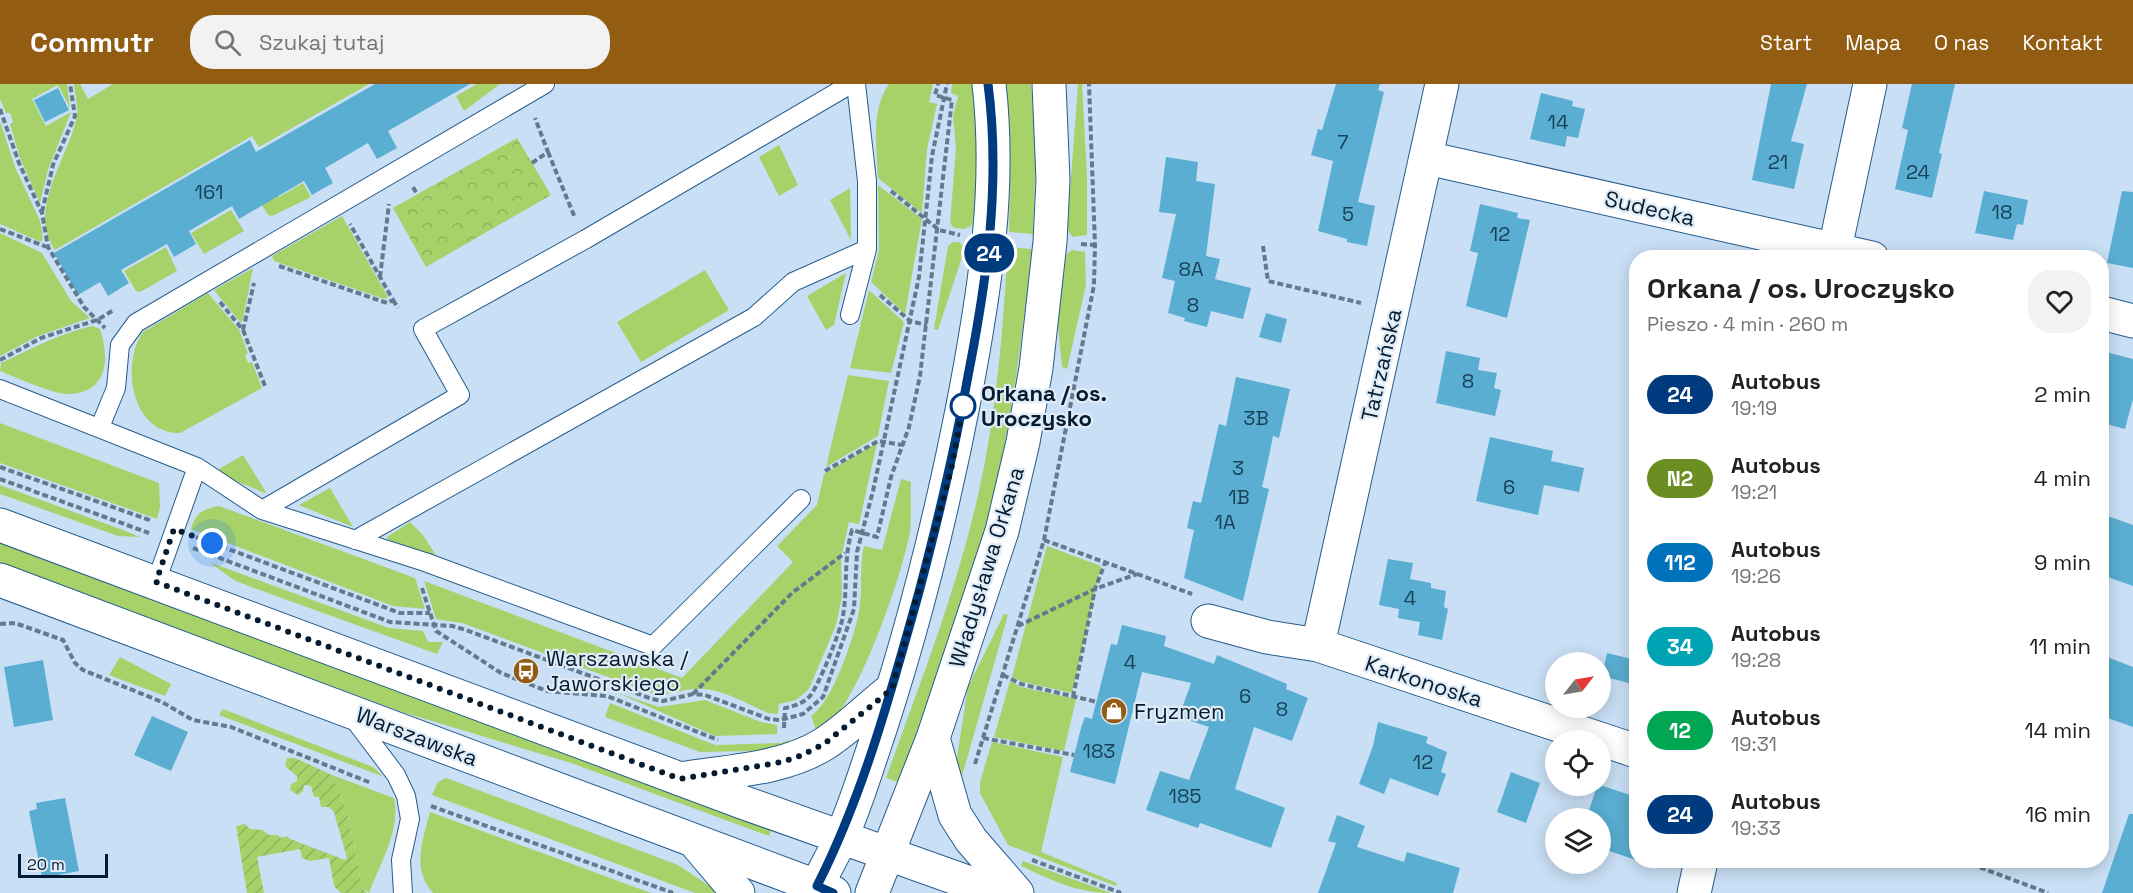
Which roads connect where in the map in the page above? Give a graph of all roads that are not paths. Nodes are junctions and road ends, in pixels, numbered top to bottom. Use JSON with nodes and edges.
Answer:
{"nodes":[{"id":1,"x":545,"y":84,"type":"edge"},
{"id":2,"x":851,"y":84,"type":"edge"},
{"id":3,"x":856,"y":84,"type":"edge"},
{"id":4,"x":988,"y":84,"type":"edge"},
{"id":5,"x":1048,"y":84,"type":"edge"},
{"id":6,"x":1442,"y":84,"type":"edge"},
{"id":7,"x":1870,"y":84,"type":"edge"},
{"id":8,"x":1427,"y":158,"type":"junction"},
{"id":9,"x":867,"y":249,"type":"junction"},
{"id":10,"x":1821,"y":250,"type":"edge"},
{"id":11,"x":1835,"y":250,"type":"edge"},
{"id":12,"x":850,"y":315,"type":"dead end"},
{"id":13,"x":2109,"y":315,"type":"edge"},
{"id":14,"x":2133,"y":321,"type":"edge"},
{"id":15,"x":0,"y":389,"type":"edge"},
{"id":16,"x":100,"y":427,"type":"junction"},
{"id":17,"x":197,"y":467,"type":"junction"},
{"id":18,"x":801,"y":499,"type":"dead end"},
{"id":19,"x":262,"y":510,"type":"junction"},
{"id":20,"x":0,"y":525,"type":"edge"},
{"id":21,"x":355,"y":540,"type":"junction"},
{"id":22,"x":0,"y":580,"type":"edge"},
{"id":23,"x":156,"y":582,"type":"junction"},
{"id":24,"x":1205,"y":610,"type":"road end"},
{"id":25,"x":1318,"y":645,"type":"junction"},
{"id":26,"x":892,"y":689,"type":"junction"},
{"id":27,"x":346,"y":710,"type":"junction"},
{"id":28,"x":933,"y":738,"type":"junction"},
{"id":29,"x":1629,"y":749,"type":"edge"},
{"id":30,"x":680,"y":779,"type":"junction"},
{"id":31,"x":841,"y":837,"type":"junction"},
{"id":32,"x":694,"y":841,"type":"junction"},
{"id":33,"x":887,"y":855,"type":"junction"},
{"id":34,"x":1699,"y":868,"type":"edge"},
{"id":35,"x":822,"y":891,"type":"edge"},
{"id":36,"x":403,"y":893,"type":"edge"},
{"id":37,"x":738,"y":893,"type":"edge"},
{"id":38,"x":872,"y":893,"type":"edge"},
{"id":39,"x":998,"y":893,"type":"edge"},
{"id":40,"x":1017,"y":893,"type":"edge"},
{"id":41,"x":1694,"y":893,"type":"edge"}],
"edges":[{"from":1,"to":16,"type":"lane"},
{"from":2,"to":19,"type":"lane"},
{"from":3,"to":9,"type":"lane"},
{"from":4,"to":26,"type":"street"},
{"from":5,"to":28,"type":"street","name":"Władysława Orkana"},
{"from":6,"to":8,"type":"street","name":"Tatrzańska"},
{"from":7,"to":11,"type":"street"},
{"from":8,"to":10,"type":"street","name":"Sudecka"},
{"from":8,"to":25,"type":"street","name":"Tatrzańska"},
{"from":9,"to":12,"type":"lane"},
{"from":9,"to":21,"type":"lane"},
{"from":13,"to":14,"type":"street"},
{"from":15,"to":16,"type":"lane"},
{"from":16,"to":17,"type":"lane"},
{"from":17,"to":19,"type":"lane"},
{"from":17,"to":23,"type":"lane"},
{"from":18,"to":21,"type":"lane"},
{"from":19,"to":21,"type":"lane"},
{"from":20,"to":23,"type":"street"},
{"from":22,"to":27,"type":"street","name":"Warszawska"},
{"from":23,"to":30,"type":"street"},
{"from":24,"to":25,"type":"street","name":"Karkonoska"},
{"from":25,"to":29,"type":"street","name":"Karkonoska"},
{"from":26,"to":30,"type":"street"},
{"from":26,"to":31,"type":"street"},
{"from":27,"to":32,"type":"street","name":"Warszawska"},
{"from":27,"to":36,"type":"lane"},
{"from":28,"to":33,"type":"street","name":"Władysława Orkana"},
{"from":28,"to":40,"type":"street"},
{"from":30,"to":31,"type":"street"},
{"from":31,"to":33,"type":"street"},
{"from":31,"to":35,"type":"street"},
{"from":32,"to":35,"type":"street","name":"Warszawska"},
{"from":32,"to":37,"type":"street"},
{"from":33,"to":38,"type":"street","name":"Władysława Orkana"},
{"from":33,"to":39,"type":"street"},
{"from":34,"to":41,"type":"street"}]}
